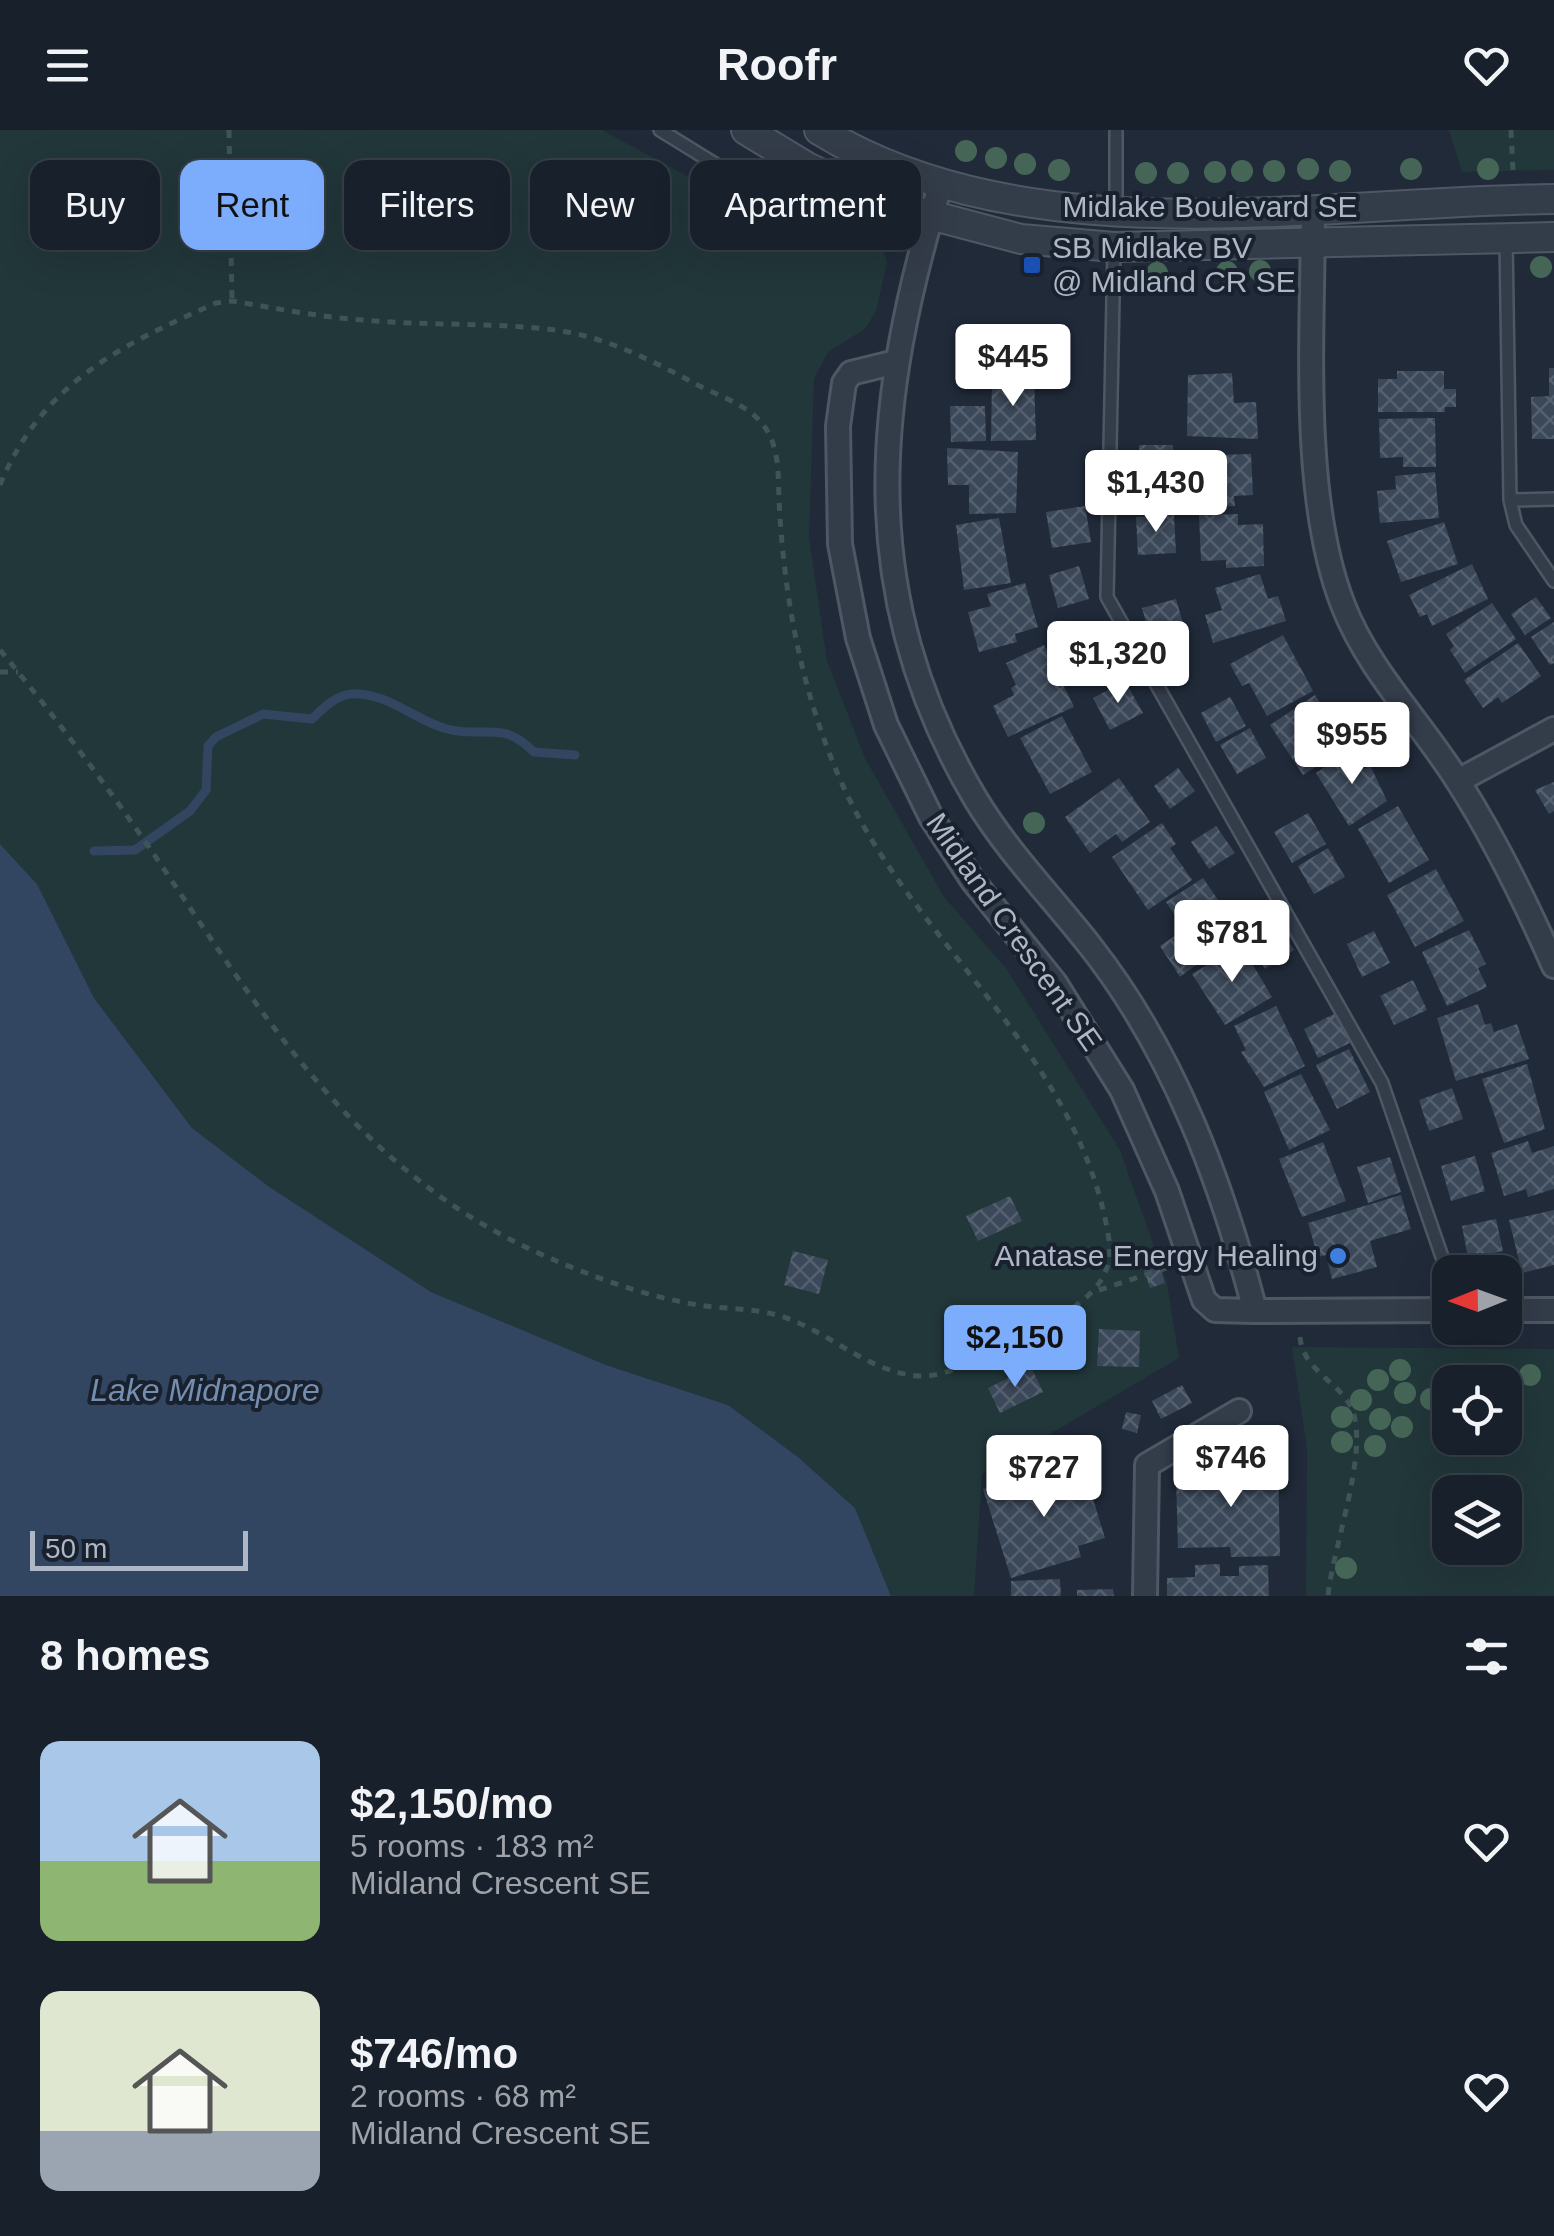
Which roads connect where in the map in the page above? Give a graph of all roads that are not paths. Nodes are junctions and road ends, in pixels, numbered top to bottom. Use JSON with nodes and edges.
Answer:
{"nodes":[{"id":1,"x":660,"y":130,"type":"edge"},
{"id":2,"x":746,"y":130,"type":"edge"},
{"id":3,"x":819,"y":130,"type":"edge"},
{"id":4,"x":1116,"y":130,"type":"edge"},
{"id":5,"x":709,"y":160,"type":"edge"},
{"id":6,"x":794,"y":160,"type":"edge"},
{"id":7,"x":941,"y":184,"type":"junction"},
{"id":8,"x":1554,"y":199,"type":"edge"},
{"id":9,"x":1116,"y":210,"type":"junction"},
{"id":10,"x":1313,"y":211,"type":"junction"},
{"id":11,"x":921,"y":214,"type":"edge"},
{"id":12,"x":930,"y":218,"type":"junction"},
{"id":13,"x":1554,"y":238,"type":"edge"},
{"id":14,"x":1506,"y":239,"type":"junction"},
{"id":15,"x":1313,"y":242,"type":"junction"},
{"id":16,"x":1114,"y":247,"type":"junction"},
{"id":17,"x":896,"y":362,"type":"junction"},
{"id":18,"x":1554,"y":499,"type":"edge"},
{"id":19,"x":1510,"y":500,"type":"junction"},
{"id":20,"x":1554,"y":581,"type":"edge"},
{"id":21,"x":1554,"y":729,"type":"edge"},
{"id":22,"x":1458,"y":781,"type":"junction"},
{"id":23,"x":1554,"y":966,"type":"edge"},
{"id":24,"x":1441,"y":1255,"type":"edge"},
{"id":25,"x":1432,"y":1310,"type":"edge"},
{"id":26,"x":1522,"y":1310,"type":"edge"},
{"id":27,"x":1554,"y":1310,"type":"edge"},
{"id":28,"x":1256,"y":1311,"type":"junction"},
{"id":29,"x":1239,"y":1410,"type":"dead end"},
{"id":30,"x":1145,"y":1596,"type":"edge"}],
"edges":[{"from":1,"to":5,"type":"lane"},
{"from":2,"to":6,"type":"street","name":"Midlake Boulevard SE"},
{"from":3,"to":7,"type":"street","name":"Midlake Boulevard SE"},
{"from":4,"to":9,"type":"lane"},
{"from":7,"to":9,"type":"street","name":"Midlake Boulevard SE"},
{"from":7,"to":12,"type":"street","name":"Midland Crescent SE"},
{"from":8,"to":10,"type":"street","name":"Midlake Boulevard SE"},
{"from":9,"to":10,"type":"street","name":"Midlake Boulevard SE"},
{"from":10,"to":15,"type":"street"},
{"from":11,"to":12,"type":"street","name":"Midlake Boulevard SE"},
{"from":12,"to":16,"type":"street","name":"Midlake Boulevard SE"},
{"from":12,"to":17,"type":"street","name":"Midland Crescent SE"},
{"from":13,"to":14,"type":"street","name":"Midlake Boulevard SE"},
{"from":14,"to":15,"type":"street","name":"Midlake Boulevard SE"},
{"from":14,"to":19,"type":"lane"},
{"from":15,"to":16,"type":"street","name":"Midlake Boulevard SE"},
{"from":15,"to":22,"type":"street"},
{"from":16,"to":24,"type":"lane"},
{"from":17,"to":28,"type":"street","name":"Midland Crescent SE"},
{"from":17,"to":28,"type":"street","name":"Midland Crescent SE"},
{"from":18,"to":19,"type":"lane"},
{"from":19,"to":20,"type":"lane"},
{"from":21,"to":22,"type":"street"},
{"from":22,"to":23,"type":"street"},
{"from":25,"to":28,"type":"street","name":"Midland Crescent SE"},
{"from":26,"to":27,"type":"street"},
{"from":29,"to":30,"type":"street"}]}
